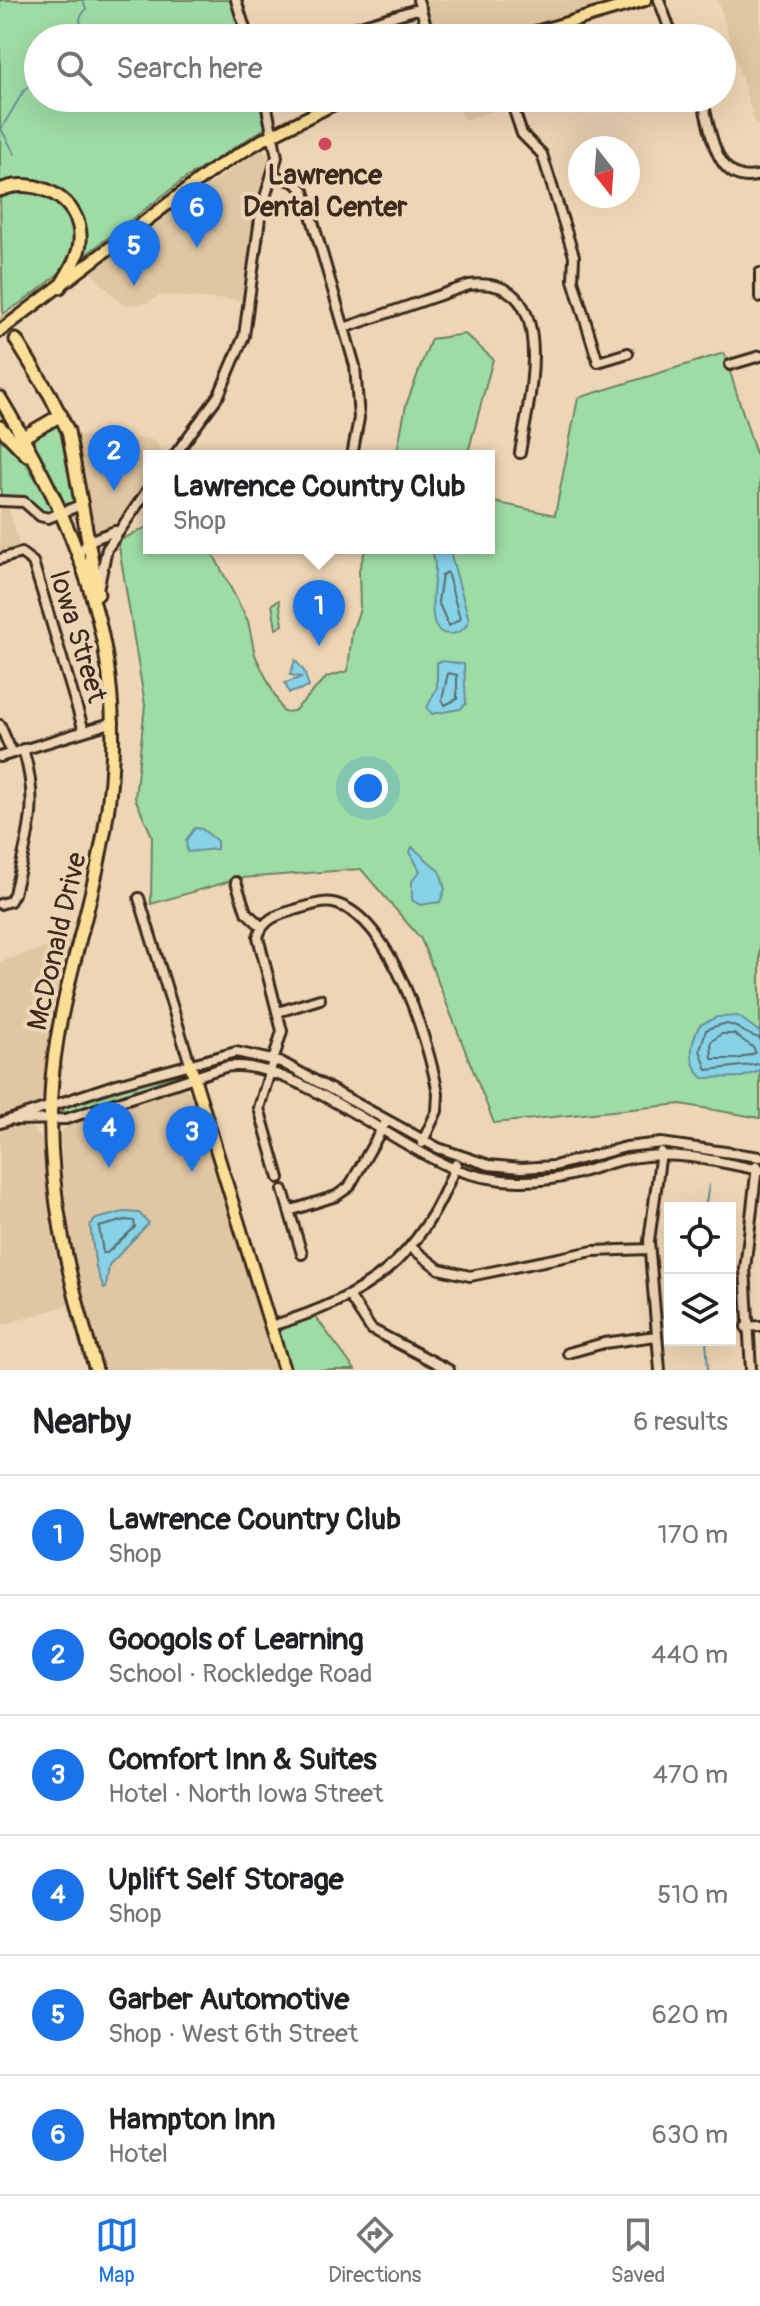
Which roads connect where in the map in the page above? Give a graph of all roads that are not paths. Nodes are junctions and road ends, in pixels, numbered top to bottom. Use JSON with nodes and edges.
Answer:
{"nodes":[{"id":1,"x":236,"y":0,"type":"edge"},
{"id":2,"x":645,"y":0,"type":"edge"},
{"id":3,"x":660,"y":0,"type":"edge"},
{"id":4,"x":419,"y":4,"type":"edge"},
{"id":5,"x":244,"y":24,"type":"edge"},
{"id":6,"x":364,"y":24,"type":"edge"},
{"id":7,"x":425,"y":24,"type":"edge"},
{"id":8,"x":563,"y":24,"type":"edge"},
{"id":9,"x":668,"y":24,"type":"edge"},
{"id":10,"x":268,"y":112,"type":"edge"},
{"id":11,"x":318,"y":112,"type":"edge"},
{"id":12,"x":515,"y":112,"type":"edge"},
{"id":13,"x":706,"y":112,"type":"edge"},
{"id":14,"x":274,"y":134,"type":"junction"},
{"id":15,"x":272,"y":175,"type":"junction"},
{"id":16,"x":760,"y":175,"type":"edge"},
{"id":17,"x":0,"y":190,"type":"edge"},
{"id":18,"x":760,"y":273,"type":"edge"},
{"id":19,"x":60,"y":287,"type":"junction"},
{"id":20,"x":760,"y":297,"type":"edge"},
{"id":21,"x":344,"y":328,"type":"junction"},
{"id":22,"x":0,"y":331,"type":"edge"},
{"id":23,"x":16,"y":340,"type":"tunnel mouth"},
{"id":24,"x":628,"y":353,"type":"dead end"},
{"id":25,"x":760,"y":356,"type":"edge"},
{"id":26,"x":730,"y":365,"type":"dead end"},
{"id":27,"x":0,"y":398,"type":"edge"},
{"id":28,"x":61,"y":415,"type":"junction"},
{"id":29,"x":0,"y":427,"type":"edge"},
{"id":30,"x":23,"y":437,"type":"junction"},
{"id":31,"x":178,"y":450,"type":"edge"},
{"id":32,"x":353,"y":450,"type":"edge"},
{"id":33,"x":520,"y":453,"type":"dead end"},
{"id":34,"x":43,"y":477,"type":"junction"},
{"id":35,"x":143,"y":496,"type":"edge"},
{"id":36,"x":0,"y":501,"type":"edge"},
{"id":37,"x":83,"y":504,"type":"junction"},
{"id":38,"x":62,"y":514,"type":"junction"},
{"id":39,"x":119,"y":528,"type":"junction"},
{"id":40,"x":89,"y":541,"type":"junction"},
{"id":41,"x":79,"y":553,"type":"junction"},
{"id":42,"x":0,"y":559,"type":"edge"},
{"id":43,"x":98,"y":591,"type":"junction"},
{"id":44,"x":100,"y":614,"type":"junction"},
{"id":45,"x":114,"y":722,"type":"junction"},
{"id":46,"x":0,"y":725,"type":"edge"},
{"id":47,"x":84,"y":731,"type":"junction"},
{"id":48,"x":23,"y":749,"type":"junction"},
{"id":49,"x":12,"y":753,"type":"junction"},
{"id":50,"x":0,"y":757,"type":"edge"},
{"id":51,"x":236,"y":882,"type":"dead end"},
{"id":52,"x":139,"y":898,"type":"dead end"},
{"id":53,"x":0,"y":904,"type":"edge"},
{"id":54,"x":262,"y":927,"type":"junction"},
{"id":55,"x":320,"y":999,"type":"dead end"},
{"id":56,"x":278,"y":1012,"type":"junction"},
{"id":57,"x":274,"y":1059,"type":"junction"},
{"id":58,"x":190,"y":1064,"type":"junction"},
{"id":59,"x":270,"y":1070,"type":"junction"},
{"id":60,"x":194,"y":1078,"type":"junction"},
{"id":61,"x":51,"y":1105,"type":"junction"},
{"id":62,"x":11,"y":1120,"type":"junction"},
{"id":63,"x":51,"y":1120,"type":"junction"},
{"id":64,"x":387,"y":1120,"type":"junction"},
{"id":65,"x":0,"y":1123,"type":"edge"},
{"id":66,"x":381,"y":1131,"type":"junction"},
{"id":67,"x":423,"y":1140,"type":"junction"},
{"id":68,"x":661,"y":1143,"type":"junction"},
{"id":69,"x":418,"y":1150,"type":"junction"},
{"id":70,"x":661,"y":1155,"type":"junction"},
{"id":71,"x":459,"y":1157,"type":"junction"},
{"id":72,"x":759,"y":1157,"type":"edge"},
{"id":73,"x":454,"y":1168,"type":"junction"},
{"id":74,"x":758,"y":1170,"type":"edge"},
{"id":75,"x":279,"y":1178,"type":"dead end"},
{"id":76,"x":283,"y":1190,"type":"dead end"},
{"id":77,"x":289,"y":1211,"type":"junction"},
{"id":78,"x":412,"y":1248,"type":"junction"},
{"id":79,"x":649,"y":1249,"type":"junction"},
{"id":80,"x":302,"y":1254,"type":"dead end"},
{"id":81,"x":350,"y":1297,"type":"junction"},
{"id":82,"x":271,"y":1326,"type":"junction"},
{"id":83,"x":760,"y":1326,"type":"edge"},
{"id":84,"x":746,"y":1327,"type":"junction"},
{"id":85,"x":656,"y":1336,"type":"junction"},
{"id":86,"x":568,"y":1353,"type":"dead end"},
{"id":87,"x":96,"y":1370,"type":"edge"},
{"id":88,"x":284,"y":1370,"type":"edge"},
{"id":89,"x":449,"y":1370,"type":"edge"},
{"id":90,"x":660,"y":1370,"type":"edge"},
{"id":91,"x":751,"y":1370,"type":"edge"}],
"edges":[{"from":1,"to":5,"type":"street"},
{"from":2,"to":8,"type":"main road"},
{"from":3,"to":9,"type":"street"},
{"from":4,"to":6,"type":"street"},
{"from":4,"to":7,"type":"street"},
{"from":10,"to":14,"type":"street"},
{"from":11,"to":14,"type":"main road"},
{"from":12,"to":24,"type":"street"},
{"from":13,"to":16,"type":"street"},
{"from":14,"to":15,"type":"street"},
{"from":14,"to":19,"type":"main road"},
{"from":15,"to":21,"type":"street"},
{"from":15,"to":31,"type":"street"},
{"from":17,"to":19,"type":"highway"},
{"from":18,"to":20,"type":"street"},
{"from":19,"to":22,"type":"main road"},
{"from":21,"to":32,"type":"street"},
{"from":21,"to":33,"type":"street"},
{"from":23,"to":28,"type":"highway","name":"McDonald Drive"},
{"from":25,"to":26,"type":"street"},
{"from":27,"to":30,"type":"highway","name":"McDonald Drive"},
{"from":28,"to":30,"type":"highway"},
{"from":28,"to":37,"type":"highway","name":"McDonald Drive"},
{"from":29,"to":34,"type":"highway"},
{"from":30,"to":34,"type":"highway","name":"McDonald Drive"},
{"from":34,"to":38,"type":"highway","name":"McDonald Drive"},
{"from":35,"to":39,"type":"street"},
{"from":36,"to":38,"type":"street"},
{"from":37,"to":38,"type":"street"},
{"from":37,"to":40,"type":"highway","name":"McDonald Drive"},
{"from":38,"to":41,"type":"highway","name":"McDonald Drive"},
{"from":39,"to":40,"type":"street"},
{"from":39,"to":43,"type":"street"},
{"from":40,"to":41,"type":"street"},
{"from":40,"to":43,"type":"highway","name":"McDonald Drive"},
{"from":41,"to":44,"type":"highway","name":"McDonald Drive"},
{"from":42,"to":47,"type":"street","name":"Iowa Street"},
{"from":43,"to":44,"type":"highway","name":"McDonald Drive"},
{"from":44,"to":45,"type":"highway","name":"McDonald Drive"},
{"from":45,"to":47,"type":"street"},
{"from":45,"to":61,"type":"highway","name":"McDonald Drive"},
{"from":46,"to":49,"type":"street"},
{"from":47,"to":48,"type":"street"},
{"from":48,"to":49,"type":"street"},
{"from":48,"to":53,"type":"street"},
{"from":49,"to":50,"type":"street"},
{"from":51,"to":54,"type":"street"},
{"from":52,"to":58,"type":"street"},
{"from":54,"to":56,"type":"street"},
{"from":54,"to":67,"type":"street"},
{"from":55,"to":56,"type":"street"},
{"from":56,"to":57,"type":"street"},
{"from":57,"to":58,"type":"street"},
{"from":57,"to":59,"type":"street"},
{"from":57,"to":64,"type":"street"},
{"from":58,"to":60,"type":"main road"},
{"from":58,"to":61,"type":"street"},
{"from":59,"to":60,"type":"street"},
{"from":59,"to":66,"type":"street"},
{"from":59,"to":75,"type":"street"},
{"from":60,"to":63,"type":"street"},
{"from":60,"to":82,"type":"main road"},
{"from":61,"to":62,"type":"street"},
{"from":61,"to":63,"type":"highway","name":"McDonald Drive"},
{"from":62,"to":63,"type":"street"},
{"from":62,"to":65,"type":"street"},
{"from":63,"to":87,"type":"highway","name":"McDonald Drive"},
{"from":64,"to":66,"type":"street"},
{"from":64,"to":67,"type":"street"},
{"from":66,"to":69,"type":"street"},
{"from":66,"to":77,"type":"street"},
{"from":67,"to":69,"type":"street"},
{"from":67,"to":71,"type":"street"},
{"from":68,"to":70,"type":"street"},
{"from":68,"to":71,"type":"street"},
{"from":68,"to":72,"type":"street"},
{"from":69,"to":73,"type":"street"},
{"from":70,"to":73,"type":"street"},
{"from":70,"to":74,"type":"street"},
{"from":70,"to":79,"type":"street"},
{"from":71,"to":73,"type":"street"},
{"from":72,"to":74,"type":"street"},
{"from":73,"to":78,"type":"street"},
{"from":74,"to":84,"type":"street"},
{"from":76,"to":77,"type":"street"},
{"from":77,"to":80,"type":"street"},
{"from":78,"to":79,"type":"street"},
{"from":78,"to":81,"type":"street"},
{"from":79,"to":85,"type":"street"},
{"from":81,"to":82,"type":"street"},
{"from":81,"to":89,"type":"street"},
{"from":82,"to":88,"type":"main road"},
{"from":83,"to":84,"type":"street"},
{"from":84,"to":91,"type":"street"},
{"from":85,"to":86,"type":"street"},
{"from":85,"to":90,"type":"street"}]}
